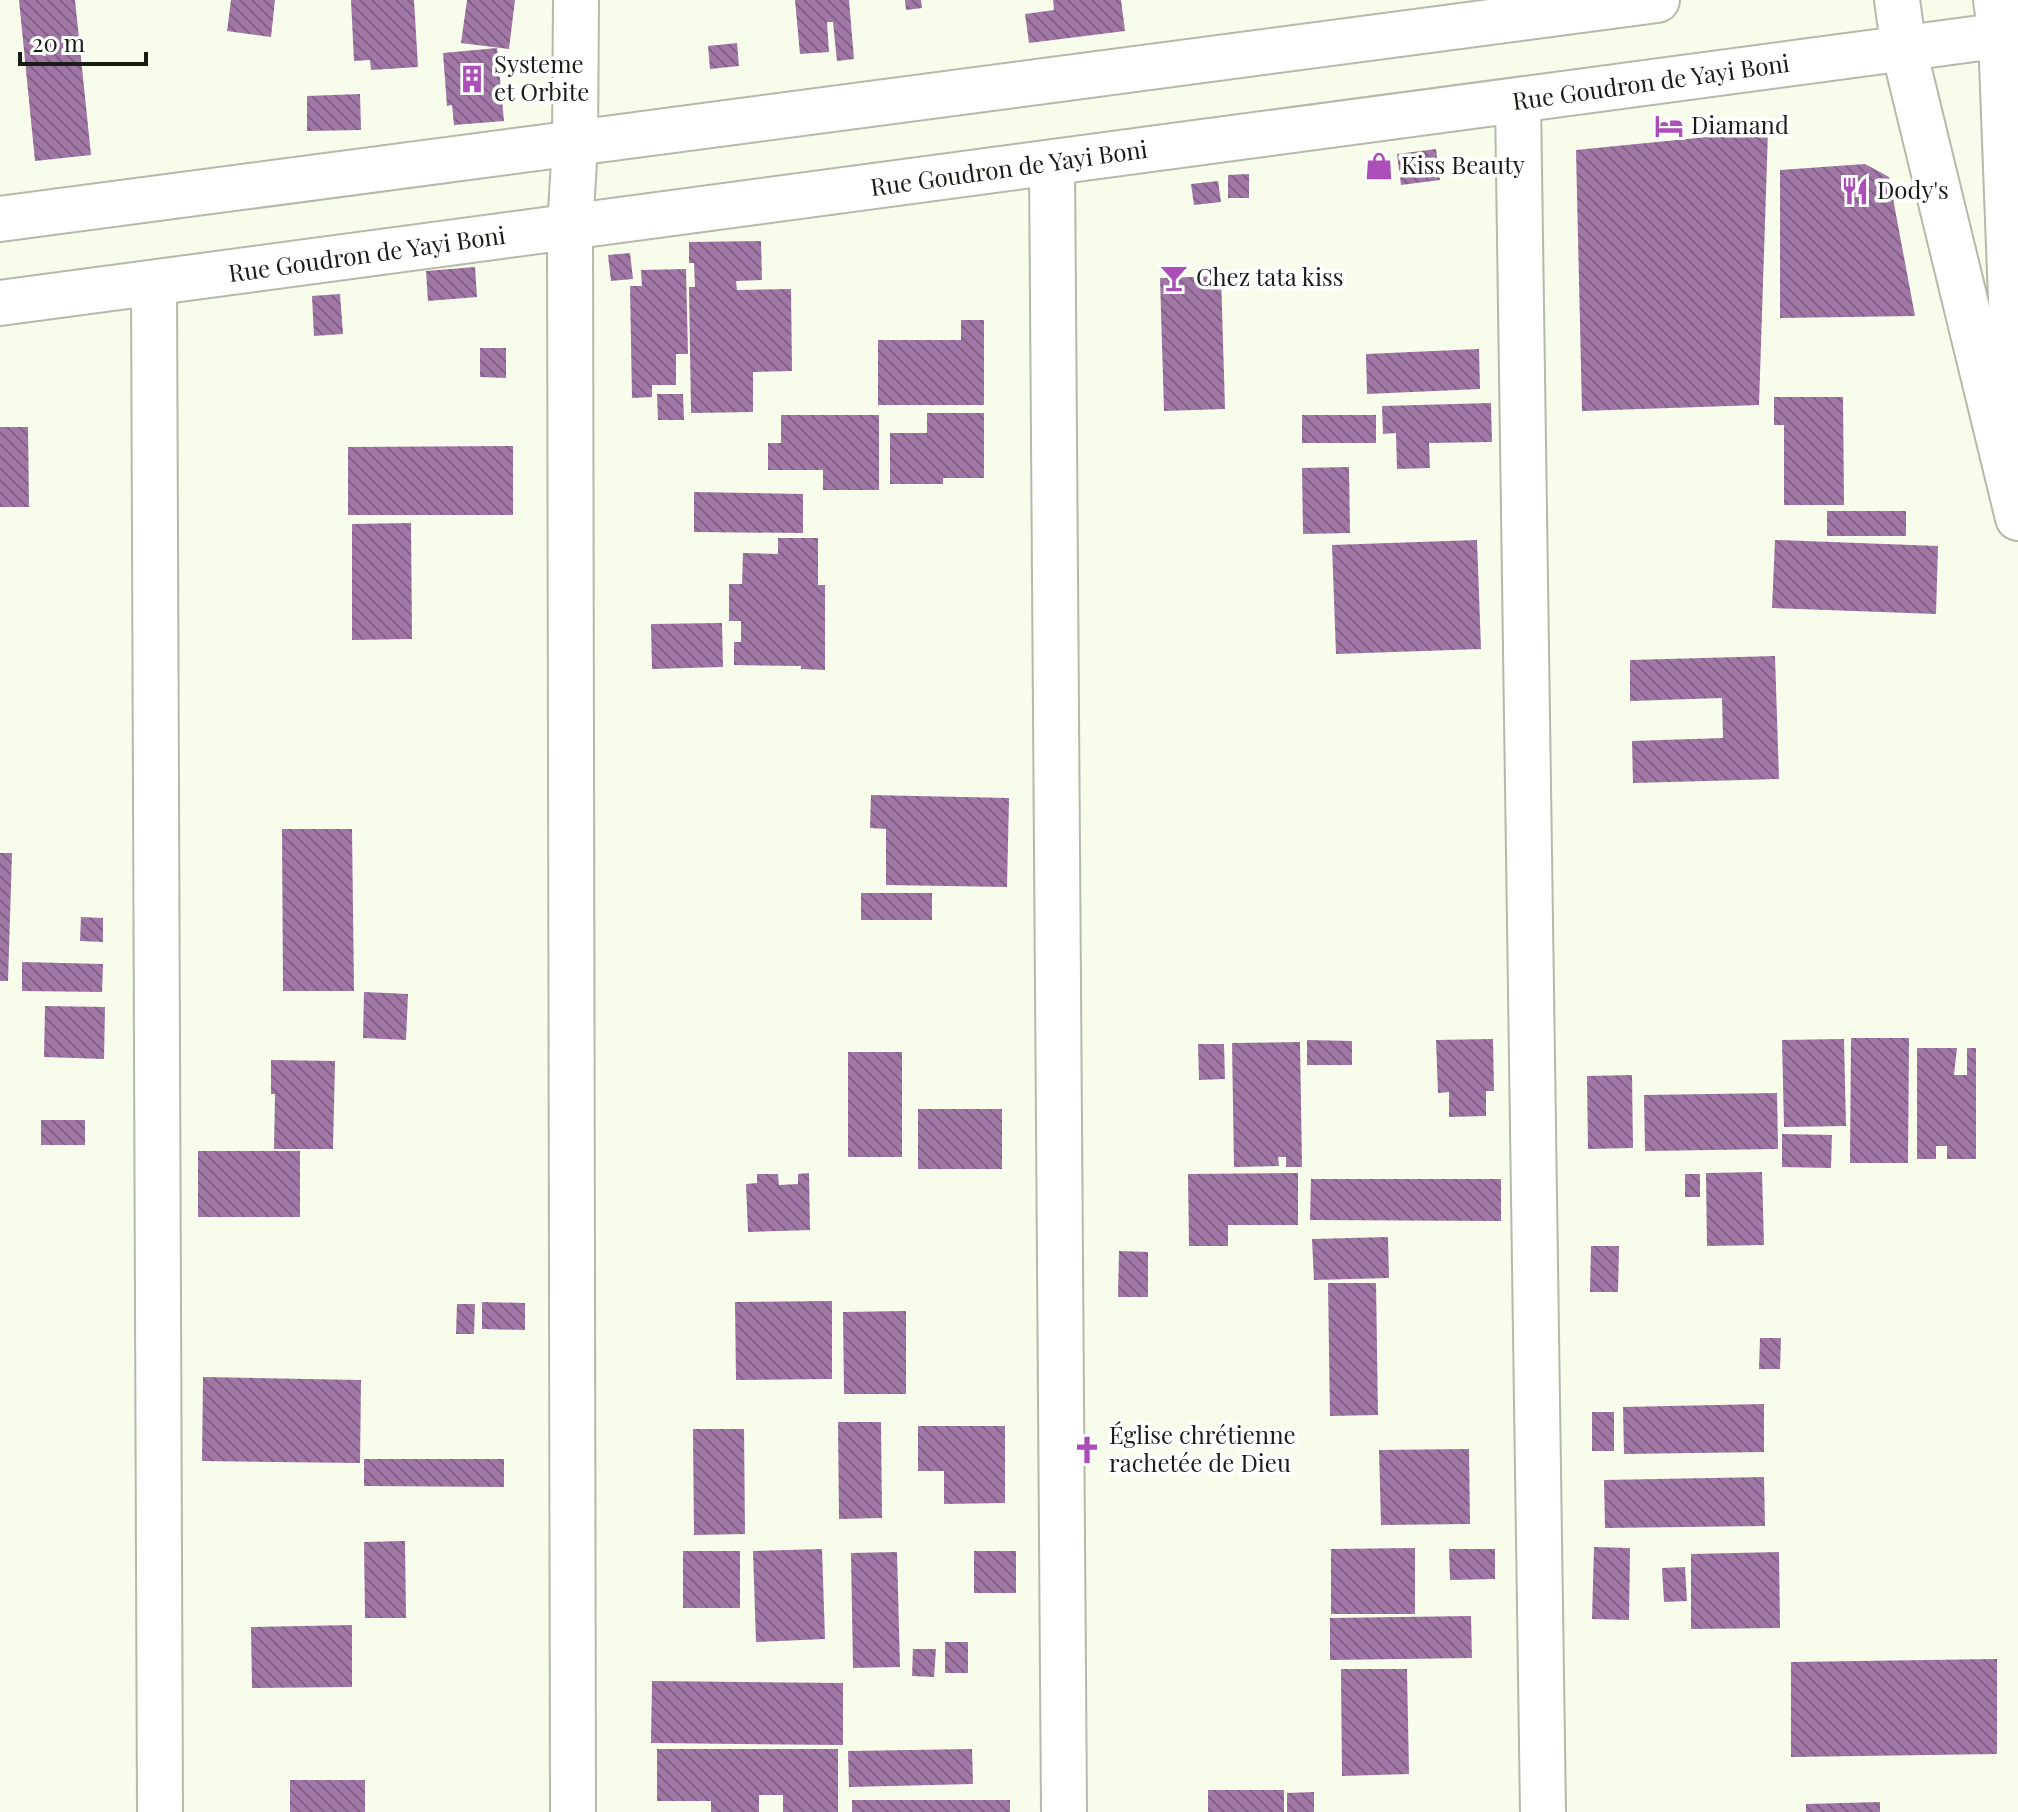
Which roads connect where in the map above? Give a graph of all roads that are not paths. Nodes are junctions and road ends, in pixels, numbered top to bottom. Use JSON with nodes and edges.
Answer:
{"nodes":[{"id":1,"x":576,"y":0,"type":"edge"},
{"id":2,"x":1657,"y":0,"type":"edge"},
{"id":3,"x":1897,"y":0,"type":"edge"},
{"id":4,"x":2005,"y":23,"type":"edge"},
{"id":5,"x":1904,"y":50,"type":"junction"},
{"id":6,"x":1518,"y":101,"type":"junction"},
{"id":7,"x":575,"y":145,"type":"junction"},
{"id":8,"x":1052,"y":163,"type":"junction"},
{"id":9,"x":0,"y":219,"type":"edge"},
{"id":10,"x":570,"y":228,"type":"junction"},
{"id":11,"x":154,"y":283,"type":"junction"},
{"id":12,"x":0,"y":303,"type":"edge"},
{"id":13,"x":2018,"y":472,"type":"edge"},
{"id":14,"x":2018,"y":518,"type":"edge"},
{"id":15,"x":160,"y":1812,"type":"edge"},
{"id":16,"x":573,"y":1812,"type":"edge"},
{"id":17,"x":1064,"y":1812,"type":"edge"},
{"id":18,"x":1543,"y":1812,"type":"edge"}],
"edges":[{"from":1,"to":7,"type":"street"},
{"from":2,"to":7,"type":"street"},
{"from":3,"to":5,"type":"street"},
{"from":4,"to":5,"type":"street","name":"Rue Goudron de Yayi Boni"},
{"from":4,"to":13,"type":"street"},
{"from":5,"to":6,"type":"street","name":"Rue Goudron de Yayi Boni"},
{"from":5,"to":14,"type":"street"},
{"from":6,"to":8,"type":"street","name":"Rue Goudron de Yayi Boni"},
{"from":6,"to":18,"type":"street"},
{"from":7,"to":9,"type":"street"},
{"from":7,"to":10,"type":"street"},
{"from":8,"to":10,"type":"street","name":"Rue Goudron de Yayi Boni"},
{"from":8,"to":17,"type":"street"},
{"from":10,"to":11,"type":"street","name":"Rue Goudron de Yayi Boni"},
{"from":10,"to":16,"type":"street"},
{"from":11,"to":12,"type":"street","name":"Rue Goudron de Yayi Boni"},
{"from":11,"to":15,"type":"street"}]}
